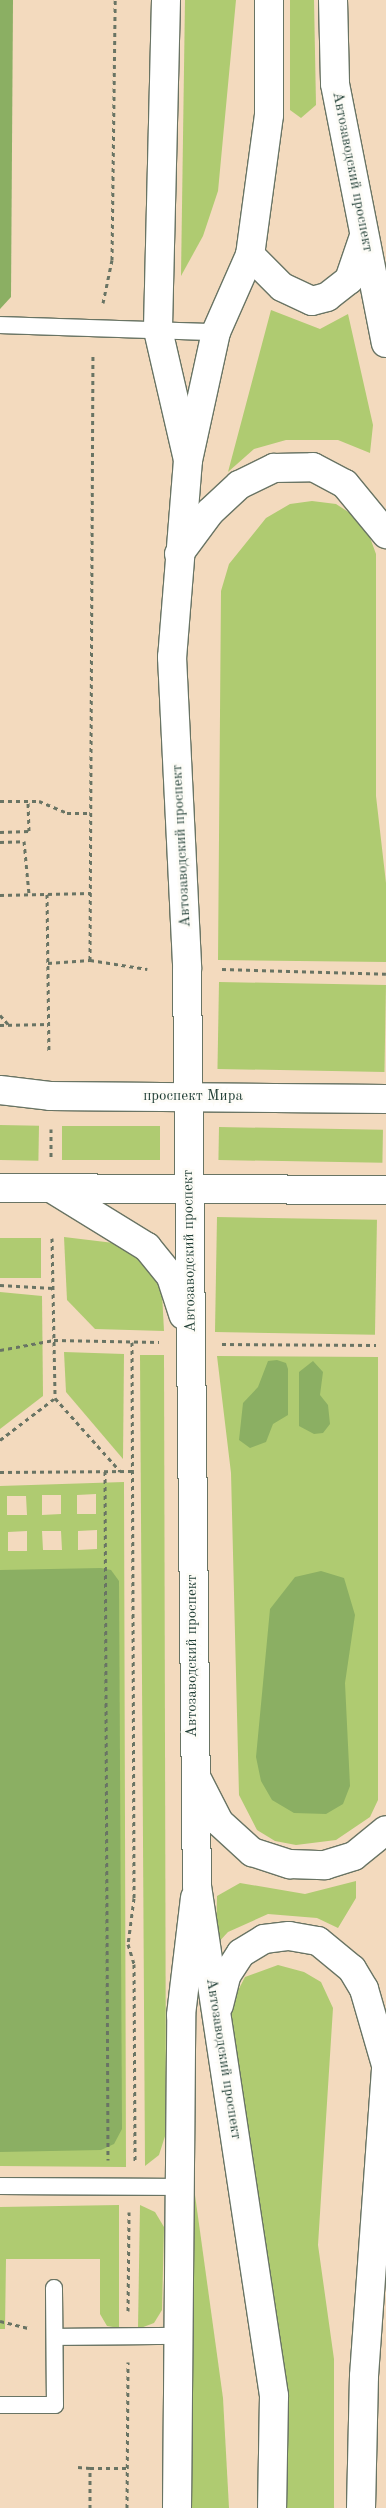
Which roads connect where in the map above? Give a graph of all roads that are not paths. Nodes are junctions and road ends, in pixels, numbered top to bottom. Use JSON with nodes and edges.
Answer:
{"nodes":[{"id":1,"x":166,"y":0,"type":"edge"},
{"id":2,"x":269,"y":0,"type":"edge"},
{"id":3,"x":333,"y":0,"type":"edge"},
{"id":4,"x":365,"y":235,"type":"junction"},
{"id":5,"x":250,"y":255,"type":"junction"},
{"id":6,"x":0,"y":325,"type":"edge"},
{"id":7,"x":158,"y":330,"type":"junction"},
{"id":8,"x":216,"y":332,"type":"junction"},
{"id":9,"x":386,"y":343,"type":"edge"},
{"id":10,"x":188,"y":460,"type":"junction"},
{"id":11,"x":386,"y":534,"type":"edge"},
{"id":12,"x":178,"y":556,"type":"junction"},
{"id":13,"x":0,"y":1090,"type":"edge"},
{"id":14,"x":188,"y":1097,"type":"junction"},
{"id":15,"x":386,"y":1099,"type":"edge"},
{"id":16,"x":0,"y":1188,"type":"edge"},
{"id":17,"x":51,"y":1188,"type":"junction"},
{"id":18,"x":190,"y":1189,"type":"junction"},
{"id":19,"x":386,"y":1190,"type":"edge"},
{"id":20,"x":204,"y":1343,"type":"junction"},
{"id":21,"x":193,"y":1771,"type":"junction"},
{"id":22,"x":386,"y":1830,"type":"edge"},
{"id":23,"x":197,"y":1886,"type":"junction"},
{"id":24,"x":219,"y":2030,"type":"junction"},
{"id":25,"x":386,"y":2066,"type":"edge"},
{"id":26,"x":0,"y":2186,"type":"edge"},
{"id":27,"x":179,"y":2187,"type":"junction"},
{"id":28,"x":54,"y":2288,"type":"dead end"},
{"id":29,"x":177,"y":2336,"type":"junction"},
{"id":30,"x":55,"y":2337,"type":"junction"},
{"id":31,"x":0,"y":2405,"type":"edge"},
{"id":32,"x":177,"y":2508,"type":"edge"},
{"id":33,"x":272,"y":2508,"type":"edge"},
{"id":34,"x":361,"y":2508,"type":"edge"}],
"edges":[{"from":1,"to":7,"type":"street"},
{"from":2,"to":5,"type":"street","name":"Автозаводский проспект"},
{"from":3,"to":4,"type":"street","name":"Автозаводский проспект"},
{"from":4,"to":5,"type":"street"},
{"from":4,"to":9,"type":"street","name":"Автозаводский проспект"},
{"from":5,"to":8,"type":"street","name":"Автозаводский проспект"},
{"from":6,"to":7,"type":"lane"},
{"from":7,"to":8,"type":"lane"},
{"from":7,"to":10,"type":"street"},
{"from":8,"to":10,"type":"street","name":"Автозаводский проспект"},
{"from":10,"to":12,"type":"street","name":"Автозаводский проспект"},
{"from":11,"to":12,"type":"street"},
{"from":12,"to":14,"type":"street","name":"Автозаводский проспект"},
{"from":13,"to":14,"type":"street","name":"проспект Мира"},
{"from":14,"to":15,"type":"street","name":"проспект Мира"},
{"from":14,"to":18,"type":"street","name":"Автозаводский проспект"},
{"from":16,"to":17,"type":"street"},
{"from":17,"to":18,"type":"street"},
{"from":17,"to":20,"type":"street"},
{"from":18,"to":19,"type":"street"},
{"from":18,"to":20,"type":"street","name":"Автозаводский проспект"},
{"from":20,"to":21,"type":"street","name":"Автозаводский проспект"},
{"from":21,"to":22,"type":"street"},
{"from":21,"to":23,"type":"street","name":"Автозаводский проспект"},
{"from":23,"to":24,"type":"street","name":"Автозаводский проспект"},
{"from":23,"to":27,"type":"street"},
{"from":24,"to":25,"type":"street"},
{"from":24,"to":33,"type":"street","name":"Автозаводский проспект"},
{"from":25,"to":34,"type":"street"},
{"from":26,"to":27,"type":"lane"},
{"from":27,"to":29,"type":"street"},
{"from":28,"to":30,"type":"lane"},
{"from":29,"to":30,"type":"lane"},
{"from":29,"to":32,"type":"street"},
{"from":30,"to":31,"type":"lane"}]}
